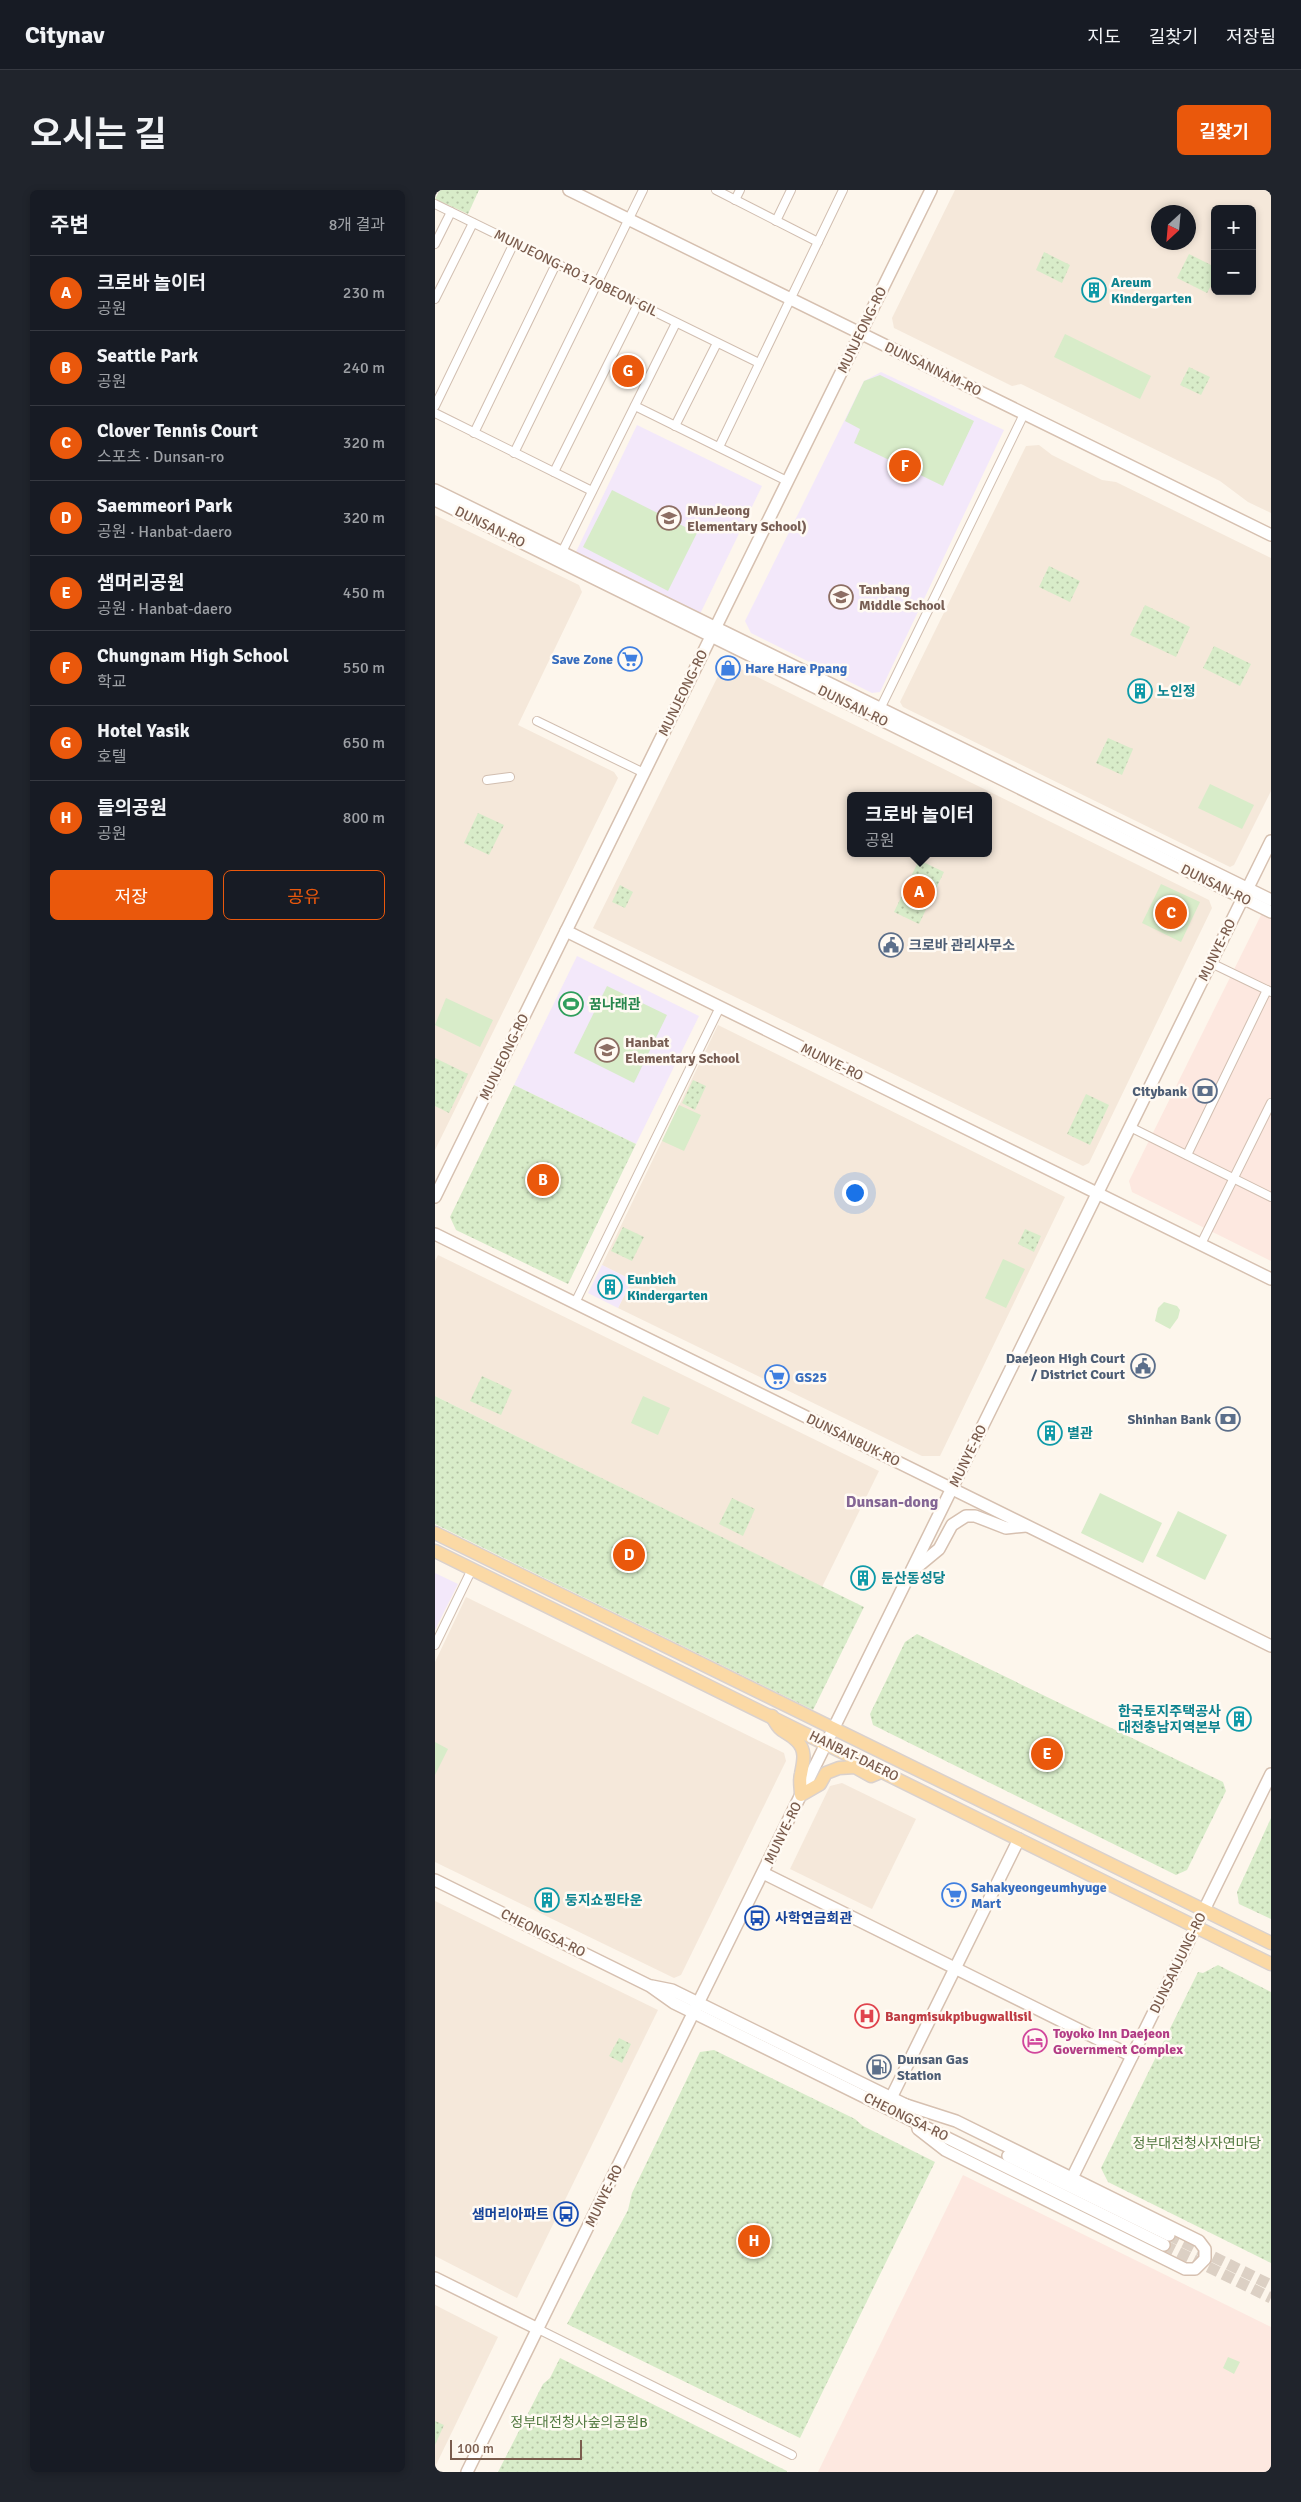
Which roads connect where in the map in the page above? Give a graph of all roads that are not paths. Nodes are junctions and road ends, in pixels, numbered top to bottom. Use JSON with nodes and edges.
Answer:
{"nodes":[{"id":1,"x":569,"y":190,"type":"edge"},
{"id":2,"x":643,"y":190,"type":"edge"},
{"id":3,"x":716,"y":190,"type":"edge"},
{"id":4,"x":740,"y":190,"type":"edge"},
{"id":5,"x":791,"y":190,"type":"edge"},
{"id":6,"x":843,"y":190,"type":"edge"},
{"id":7,"x":931,"y":190,"type":"edge"},
{"id":8,"x":735,"y":200,"type":"junction"},
{"id":9,"x":435,"y":204,"type":"edge"},
{"id":10,"x":451,"y":212,"type":"junction"},
{"id":11,"x":629,"y":220,"type":"junction"},
{"id":12,"x":776,"y":221,"type":"junction"},
{"id":13,"x":473,"y":223,"type":"junction"},
{"id":14,"x":818,"y":242,"type":"junction"},
{"id":15,"x":514,"y":243,"type":"junction"},
{"id":16,"x":435,"y":244,"type":"edge"},
{"id":17,"x":556,"y":264,"type":"junction"},
{"id":18,"x":597,"y":284,"type":"junction"},
{"id":19,"x":435,"y":299,"type":"edge"},
{"id":20,"x":790,"y":299,"type":"junction"},
{"id":21,"x":638,"y":304,"type":"junction"},
{"id":22,"x":676,"y":323,"type":"junction"},
{"id":23,"x":860,"y":333,"type":"junction"},
{"id":24,"x":717,"y":343,"type":"junction"},
{"id":25,"x":759,"y":364,"type":"junction"},
{"id":26,"x":435,"y":406,"type":"edge"},
{"id":27,"x":635,"y":406,"type":"junction"},
{"id":28,"x":435,"y":413,"type":"edge"},
{"id":29,"x":1024,"y":414,"type":"junction"},
{"id":30,"x":675,"y":426,"type":"junction"},
{"id":31,"x":474,"y":433,"type":"junction"},
{"id":32,"x":719,"y":447,"type":"junction"},
{"id":33,"x":515,"y":453,"type":"junction"},
{"id":34,"x":554,"y":472,"type":"junction"},
{"id":35,"x":787,"y":481,"type":"junction"},
{"id":36,"x":435,"y":490,"type":"edge"},
{"id":37,"x":592,"y":491,"type":"junction"},
{"id":38,"x":435,"y":500,"type":"edge"},
{"id":39,"x":1271,"y":535,"type":"edge"},
{"id":40,"x":560,"y":556,"type":"junction"},
{"id":41,"x":713,"y":632,"type":"junction"},
{"id":42,"x":878,"y":713,"type":"junction"},
{"id":43,"x":537,"y":721,"type":"dead end"},
{"id":44,"x":644,"y":773,"type":"junction"},
{"id":45,"x":509,"y":777,"type":"dead end"},
{"id":46,"x":487,"y":780,"type":"dead end"},
{"id":47,"x":1271,"y":841,"type":"edge"},
{"id":48,"x":1245,"y":894,"type":"junction"},
{"id":49,"x":1271,"y":900,"type":"edge"},
{"id":50,"x":1271,"y":912,"type":"edge"},
{"id":51,"x":566,"y":931,"type":"junction"},
{"id":52,"x":1211,"y":963,"type":"junction"},
{"id":53,"x":1269,"y":991,"type":"edge"},
{"id":54,"x":720,"y":1007,"type":"junction"},
{"id":55,"x":1271,"y":1103,"type":"edge"},
{"id":56,"x":1130,"y":1128,"type":"junction"},
{"id":57,"x":1187,"y":1155,"type":"junction"},
{"id":58,"x":1233,"y":1179,"type":"junction"},
{"id":59,"x":1097,"y":1193,"type":"junction"},
{"id":60,"x":435,"y":1197,"type":"edge"},
{"id":61,"x":1271,"y":1197,"type":"edge"},
{"id":62,"x":435,"y":1234,"type":"edge"},
{"id":63,"x":1201,"y":1244,"type":"junction"},
{"id":64,"x":1271,"y":1279,"type":"edge"},
{"id":65,"x":575,"y":1303,"type":"junction"},
{"id":66,"x":952,"y":1489,"type":"junction"},
{"id":67,"x":1027,"y":1526,"type":"junction"},
{"id":68,"x":435,"y":1533,"type":"edge"},
{"id":69,"x":435,"y":1551,"type":"edge"},
{"id":70,"x":472,"y":1569,"type":"junction"},
{"id":71,"x":913,"y":1571,"type":"junction"},
{"id":72,"x":435,"y":1645,"type":"edge"},
{"id":73,"x":1271,"y":1646,"type":"edge"},
{"id":74,"x":772,"y":1716,"type":"junction"},
{"id":75,"x":834,"y":1728,"type":"junction"},
{"id":76,"x":827,"y":1743,"type":"junction"},
{"id":77,"x":883,"y":1771,"type":"junction"},
{"id":78,"x":1271,"y":1774,"type":"edge"},
{"id":79,"x":801,"y":1794,"type":"junction"},
{"id":80,"x":1019,"y":1839,"type":"junction"},
{"id":81,"x":763,"y":1873,"type":"junction"},
{"id":82,"x":435,"y":1880,"type":"edge"},
{"id":83,"x":1204,"y":1910,"type":"junction"},
{"id":84,"x":1196,"y":1927,"type":"junction"},
{"id":85,"x":1271,"y":1943,"type":"edge"},
{"id":86,"x":1271,"y":1964,"type":"edge"},
{"id":87,"x":955,"y":1968,"type":"junction"},
{"id":88,"x":697,"y":2008,"type":"junction"},
{"id":89,"x":1132,"y":2056,"type":"junction"},
{"id":90,"x":891,"y":2098,"type":"junction"},
{"id":91,"x":901,"y":2109,"type":"junction"},
{"id":92,"x":1072,"y":2178,"type":"junction"},
{"id":93,"x":1167,"y":2240,"type":"tunnel mouth"},
{"id":94,"x":435,"y":2278,"type":"edge"},
{"id":95,"x":538,"y":2329,"type":"junction"},
{"id":96,"x":792,"y":2455,"type":"dead end"},
{"id":97,"x":467,"y":2472,"type":"edge"}],
"edges":[{"from":1,"to":11,"type":"main road","name":"DUNSANNAM-RO"},
{"from":2,"to":11,"type":"street"},
{"from":3,"to":8,"type":"street"},
{"from":4,"to":8,"type":"street"},
{"from":5,"to":12,"type":"street"},
{"from":6,"to":14,"type":"street"},
{"from":7,"to":23,"type":"main road","name":"MUNJEONG-RO"},
{"from":8,"to":12,"type":"street"},
{"from":9,"to":10,"type":"street","name":"MUNJEONG-RO 170BEON-GIL"},
{"from":10,"to":13,"type":"street","name":"MUNJEONG-RO 170BEON-GIL"},
{"from":10,"to":16,"type":"street"},
{"from":11,"to":18,"type":"street"},
{"from":11,"to":20,"type":"main road","name":"DUNSANNAM-RO"},
{"from":12,"to":14,"type":"street"},
{"from":13,"to":15,"type":"street","name":"MUNJEONG-RO 170BEON-GIL"},
{"from":13,"to":19,"type":"street"},
{"from":14,"to":20,"type":"street"},
{"from":15,"to":17,"type":"street","name":"MUNJEONG-RO 170BEON-GIL"},
{"from":15,"to":26,"type":"street"},
{"from":17,"to":18,"type":"street","name":"MUNJEONG-RO 170BEON-GIL"},
{"from":17,"to":31,"type":"street"},
{"from":18,"to":21,"type":"street","name":"MUNJEONG-RO 170BEON-GIL"},
{"from":18,"to":33,"type":"street"},
{"from":20,"to":23,"type":"main road","name":"DUNSANNAM-RO"},
{"from":20,"to":25,"type":"street"},
{"from":21,"to":22,"type":"street","name":"MUNJEONG-RO 170BEON-GIL"},
{"from":21,"to":34,"type":"street"},
{"from":22,"to":24,"type":"street","name":"MUNJEONG-RO 170BEON-GIL"},
{"from":22,"to":27,"type":"street"},
{"from":23,"to":29,"type":"main road","name":"DUNSANNAM-RO"},
{"from":23,"to":35,"type":"main road","name":"MUNJEONG-RO"},
{"from":24,"to":25,"type":"street","name":"MUNJEONG-RO 170BEON-GIL"},
{"from":24,"to":30,"type":"street"},
{"from":25,"to":32,"type":"street"},
{"from":27,"to":30,"type":"street"},
{"from":27,"to":37,"type":"street"},
{"from":28,"to":31,"type":"street"},
{"from":29,"to":39,"type":"main road","name":"DUNSANNAM-RO"},
{"from":29,"to":42,"type":"street"},
{"from":30,"to":32,"type":"street"},
{"from":31,"to":33,"type":"street"},
{"from":32,"to":35,"type":"street"},
{"from":33,"to":34,"type":"street"},
{"from":34,"to":37,"type":"street"},
{"from":35,"to":41,"type":"main road","name":"MUNJEONG-RO"},
{"from":36,"to":40,"type":"main road","name":"DUNSAN-RO"},
{"from":37,"to":40,"type":"street"},
{"from":38,"to":40,"type":"main road","name":"DUNSAN-RO"},
{"from":40,"to":41,"type":"main road","name":"DUNSAN-RO"},
{"from":41,"to":42,"type":"main road","name":"DUNSAN-RO"},
{"from":41,"to":44,"type":"main road","name":"MUNJEONG-RO"},
{"from":42,"to":48,"type":"main road","name":"DUNSAN-RO"},
{"from":43,"to":44,"type":"street"},
{"from":44,"to":51,"type":"main road","name":"MUNJEONG-RO"},
{"from":45,"to":46,"type":"street"},
{"from":47,"to":48,"type":"main road","name":"MUNYE-RO"},
{"from":48,"to":49,"type":"main road","name":"DUNSAN-RO"},
{"from":48,"to":50,"type":"main road","name":"DUNSAN-RO"},
{"from":48,"to":52,"type":"main road","name":"MUNYE-RO"},
{"from":51,"to":54,"type":"main road","name":"MUNYE-RO"},
{"from":51,"to":60,"type":"main road","name":"MUNJEONG-RO"},
{"from":52,"to":53,"type":"street"},
{"from":52,"to":56,"type":"main road","name":"MUNYE-RO"},
{"from":53,"to":57,"type":"street"},
{"from":54,"to":59,"type":"main road","name":"MUNYE-RO"},
{"from":54,"to":65,"type":"street"},
{"from":55,"to":58,"type":"street"},
{"from":56,"to":57,"type":"street"},
{"from":56,"to":59,"type":"main road","name":"MUNYE-RO"},
{"from":57,"to":58,"type":"street"},
{"from":58,"to":61,"type":"street"},
{"from":58,"to":63,"type":"street"},
{"from":59,"to":63,"type":"main road"},
{"from":59,"to":66,"type":"main road","name":"MUNYE-RO"},
{"from":62,"to":65,"type":"main road","name":"DUNSANBUK-RO"},
{"from":63,"to":64,"type":"main road"},
{"from":65,"to":66,"type":"main road","name":"DUNSANBUK-RO"},
{"from":66,"to":67,"type":"main road","name":"DUNSANBUK-RO"},
{"from":66,"to":71,"type":"main road","name":"MUNYE-RO"},
{"from":67,"to":71,"type":"main road"},
{"from":67,"to":73,"type":"main road","name":"DUNSANBUK-RO"},
{"from":68,"to":75,"type":"main road","name":"HANBAT-DAERO"},
{"from":69,"to":70,"type":"main road","name":"HANBAT-DAERO"},
{"from":70,"to":72,"type":"street"},
{"from":70,"to":74,"type":"main road","name":"HANBAT-DAERO"},
{"from":71,"to":75,"type":"main road","name":"MUNYE-RO"},
{"from":74,"to":76,"type":"main road","name":"HANBAT-DAERO"},
{"from":74,"to":79,"type":"main road"},
{"from":75,"to":76,"type":"main road","name":"MUNYE-RO"},
{"from":75,"to":83,"type":"main road","name":"HANBAT-DAERO"},
{"from":76,"to":77,"type":"main road","name":"HANBAT-DAERO"},
{"from":76,"to":79,"type":"main road","name":"MUNYE-RO"},
{"from":77,"to":79,"type":"main road"},
{"from":77,"to":80,"type":"main road","name":"HANBAT-DAERO"},
{"from":78,"to":83,"type":"main road","name":"DUNSANJUNG-RO"},
{"from":79,"to":81,"type":"main road","name":"MUNYE-RO"},
{"from":80,"to":84,"type":"main road","name":"HANBAT-DAERO"},
{"from":80,"to":87,"type":"main road"},
{"from":81,"to":87,"type":"main road"},
{"from":81,"to":88,"type":"main road","name":"MUNYE-RO"},
{"from":82,"to":88,"type":"main road","name":"CHEONGSA-RO"},
{"from":83,"to":84,"type":"main road","name":"DUNSANJUNG-RO"},
{"from":83,"to":85,"type":"main road","name":"HANBAT-DAERO"},
{"from":84,"to":86,"type":"main road","name":"HANBAT-DAERO"},
{"from":84,"to":89,"type":"main road","name":"DUNSANJUNG-RO"},
{"from":87,"to":89,"type":"main road"},
{"from":87,"to":90,"type":"main road"},
{"from":88,"to":90,"type":"main road","name":"CHEONGSA-RO"},
{"from":88,"to":91,"type":"main road","name":"CHEONGSA-RO"},
{"from":88,"to":95,"type":"main road","name":"MUNYE-RO"},
{"from":89,"to":92,"type":"main road","name":"DUNSANJUNG-RO"},
{"from":90,"to":91,"type":"main road","name":"CHEONGSA-RO"},
{"from":91,"to":92,"type":"main road"},
{"from":91,"to":92,"type":"main road"},
{"from":91,"to":93,"type":"main road","name":"CHEONGSA-RO"},
{"from":94,"to":95,"type":"main road"},
{"from":95,"to":96,"type":"street"},
{"from":95,"to":97,"type":"main road","name":"MUNYE-RO"}]}
